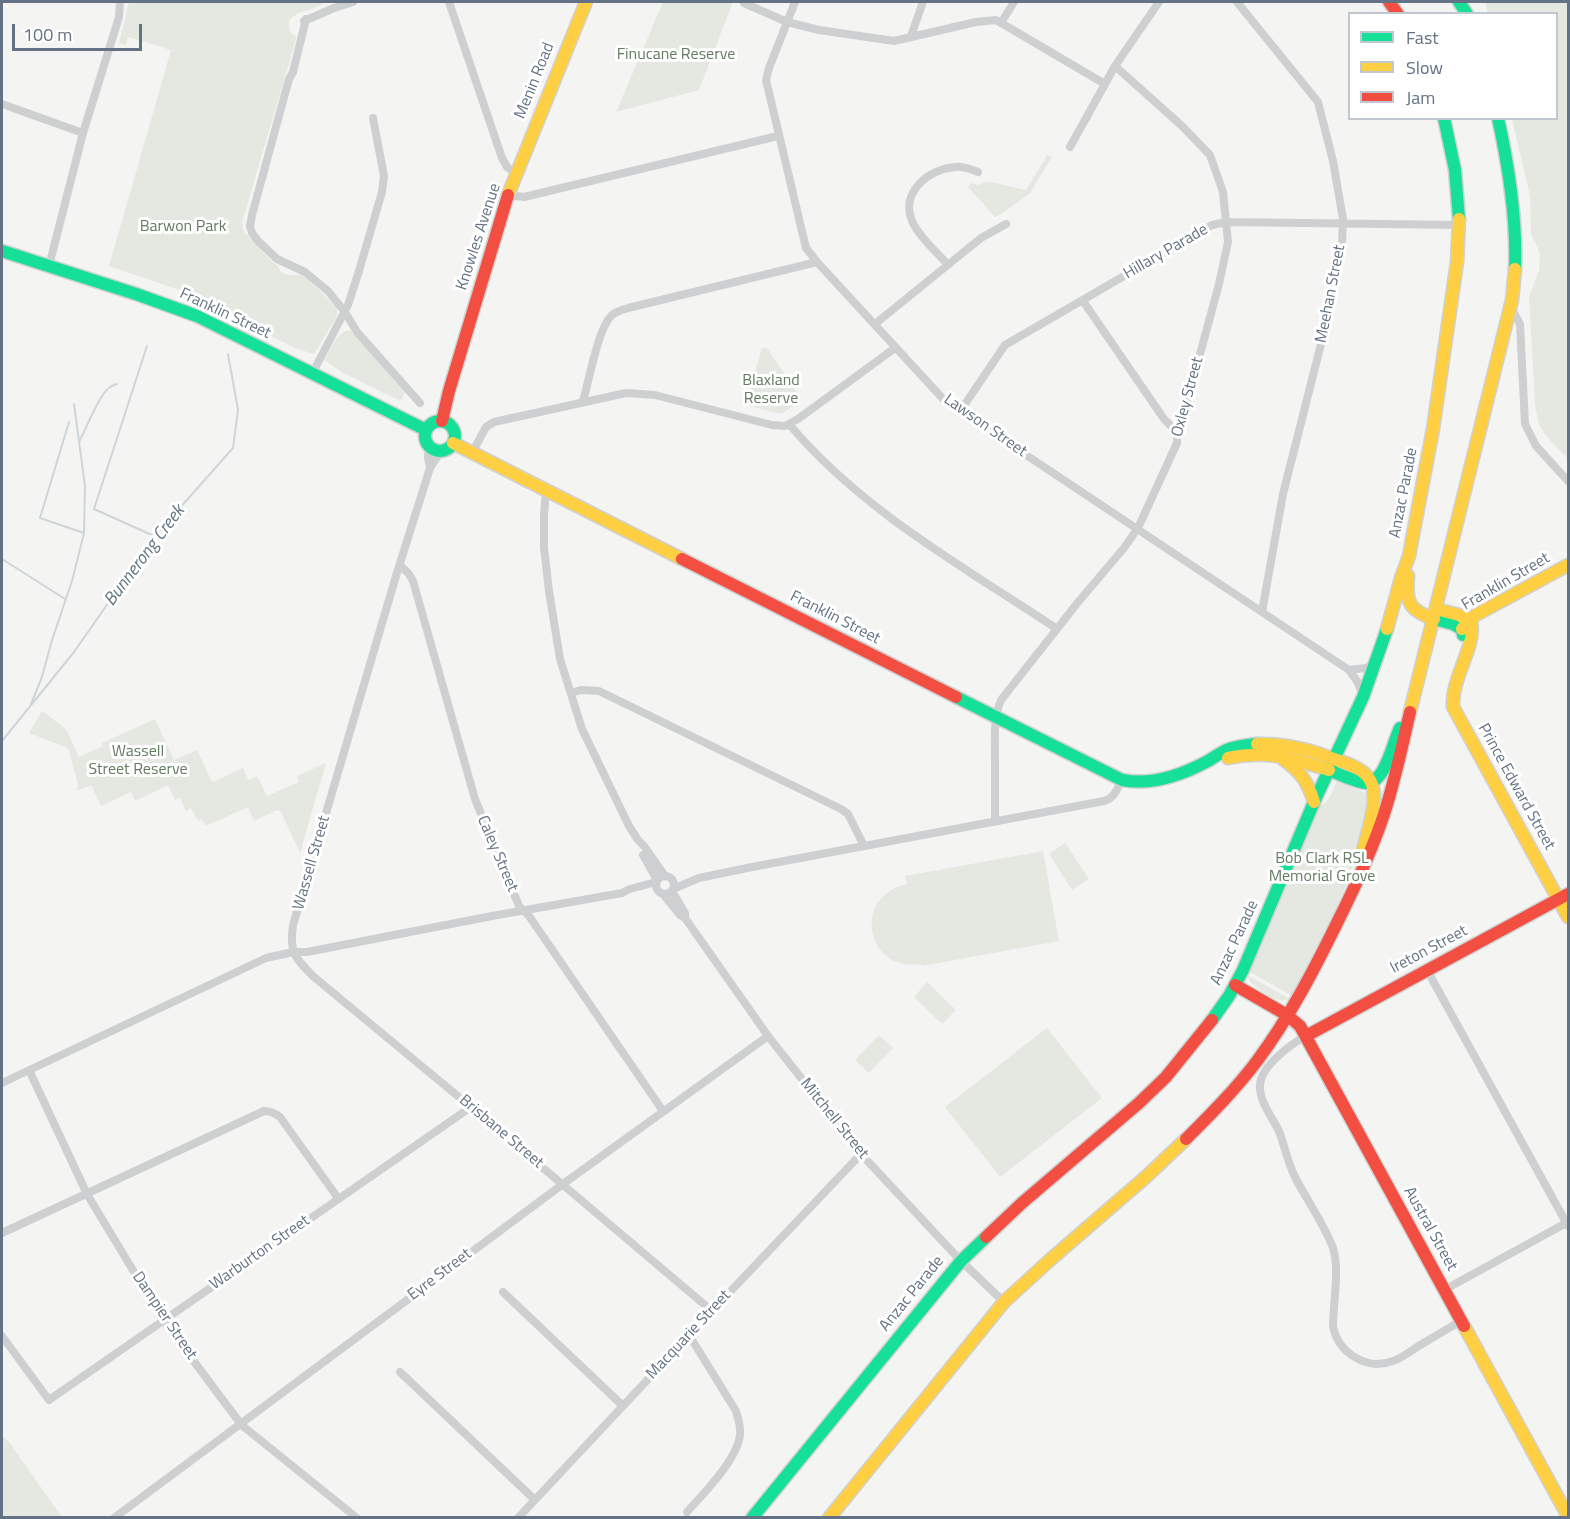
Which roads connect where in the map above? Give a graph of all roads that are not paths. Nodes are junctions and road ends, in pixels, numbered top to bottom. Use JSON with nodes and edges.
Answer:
{"nodes":[{"id":1,"x":120,"y":2,"type":"edge"},
{"id":2,"x":353,"y":2,"type":"edge"},
{"id":3,"x":449,"y":2,"type":"edge"},
{"id":4,"x":586,"y":2,"type":"edge"},
{"id":5,"x":795,"y":2,"type":"edge"},
{"id":6,"x":923,"y":2,"type":"edge"},
{"id":7,"x":1014,"y":2,"type":"edge"},
{"id":8,"x":1160,"y":2,"type":"edge"},
{"id":9,"x":1237,"y":2,"type":"edge"},
{"id":10,"x":744,"y":3,"type":"dead end"},
{"id":11,"x":333,"y":5,"type":"edge"},
{"id":12,"x":787,"y":22,"type":"junction"},
{"id":13,"x":1001,"y":23,"type":"junction"},
{"id":14,"x":911,"y":36,"type":"junction"},
{"id":15,"x":1114,"y":66,"type":"junction"},
{"id":16,"x":1105,"y":84,"type":"junction"},
{"id":17,"x":2,"y":104,"type":"edge"},
{"id":18,"x":373,"y":118,"type":"dead end"},
{"id":19,"x":1444,"y":120,"type":"edge"},
{"id":20,"x":1498,"y":120,"type":"edge"},
{"id":21,"x":82,"y":133,"type":"junction"},
{"id":22,"x":778,"y":136,"type":"junction"},
{"id":23,"x":1070,"y":147,"type":"dead end"},
{"id":24,"x":978,"y":172,"type":"dead end"},
{"id":25,"x":516,"y":173,"type":"junction"},
{"id":26,"x":508,"y":195,"type":"junction"},
{"id":27,"x":1226,"y":222,"type":"junction"},
{"id":28,"x":1343,"y":223,"type":"junction"},
{"id":29,"x":1006,"y":224,"type":"dead end"},
{"id":30,"x":1459,"y":225,"type":"junction"},
{"id":31,"x":2,"y":251,"type":"edge"},
{"id":32,"x":817,"y":262,"type":"junction"},
{"id":33,"x":948,"y":265,"type":"junction"},
{"id":34,"x":49,"y":266,"type":"junction"},
{"id":35,"x":1512,"y":300,"type":"junction"},
{"id":36,"x":1083,"y":301,"type":"junction"},
{"id":37,"x":345,"y":312,"type":"junction"},
{"id":38,"x":875,"y":324,"type":"junction"},
{"id":39,"x":894,"y":348,"type":"junction"},
{"id":40,"x":312,"y":374,"type":"junction"},
{"id":41,"x":583,"y":401,"type":"junction"},
{"id":42,"x":420,"y":403,"type":"dead end"},
{"id":43,"x":961,"y":410,"type":"junction"},
{"id":44,"x":442,"y":421,"type":"junction"},
{"id":45,"x":789,"y":424,"type":"junction"},
{"id":46,"x":426,"y":430,"type":"junction"},
{"id":47,"x":1177,"y":432,"type":"junction"},
{"id":48,"x":453,"y":443,"type":"junction"},
{"id":49,"x":435,"y":449,"type":"junction"},
{"id":50,"x":472,"y":453,"type":"junction"},
{"id":51,"x":1569,"y":482,"type":"edge"},
{"id":52,"x":546,"y":491,"type":"junction"},
{"id":53,"x":1138,"y":528,"type":"junction"},
{"id":54,"x":1409,"y":556,"type":"junction"},
{"id":55,"x":400,"y":565,"type":"junction"},
{"id":56,"x":1568,"y":567,"type":"edge"},
{"id":57,"x":1410,"y":605,"type":"junction"},
{"id":58,"x":1262,"y":612,"type":"junction"},
{"id":59,"x":1435,"y":614,"type":"junction"},
{"id":60,"x":1466,"y":625,"type":"junction"},
{"id":61,"x":1058,"y":629,"type":"junction"},
{"id":62,"x":1383,"y":643,"type":"junction"},
{"id":63,"x":1375,"y":664,"type":"junction"},
{"id":64,"x":1349,"y":670,"type":"junction"},
{"id":65,"x":571,"y":693,"type":"junction"},
{"id":66,"x":1415,"y":693,"type":"junction"},
{"id":67,"x":1364,"y":698,"type":"junction"},
{"id":68,"x":996,"y":718,"type":"junction"},
{"id":69,"x":1274,"y":754,"type":"junction"},
{"id":70,"x":1209,"y":761,"type":"junction"},
{"id":71,"x":1331,"y":764,"type":"junction"},
{"id":72,"x":1122,"y":780,"type":"junction"},
{"id":73,"x":1371,"y":783,"type":"junction"},
{"id":74,"x":1314,"y":802,"type":"junction"},
{"id":75,"x":995,"y":821,"type":"junction"},
{"id":76,"x":864,"y":846,"type":"junction"},
{"id":77,"x":1360,"y":877,"type":"junction"},
{"id":78,"x":664,"y":885,"type":"junction"},
{"id":79,"x":1564,"y":896,"type":"edge"},
{"id":80,"x":523,"y":911,"type":"junction"},
{"id":81,"x":1569,"y":917,"type":"edge"},
{"id":82,"x":293,"y":952,"type":"junction"},
{"id":83,"x":1428,"y":970,"type":"junction"},
{"id":84,"x":1235,"y":985,"type":"junction"},
{"id":85,"x":1287,"y":1015,"type":"junction"},
{"id":86,"x":768,"y":1036,"type":"junction"},
{"id":87,"x":1306,"y":1036,"type":"junction"},
{"id":88,"x":29,"y":1070,"type":"junction"},
{"id":89,"x":2,"y":1083,"type":"edge"},
{"id":90,"x":471,"y":1107,"type":"junction"},
{"id":91,"x":663,"y":1112,"type":"junction"},
{"id":92,"x":861,"y":1154,"type":"junction"},
{"id":93,"x":562,"y":1184,"type":"junction"},
{"id":94,"x":87,"y":1194,"type":"junction"},
{"id":95,"x":338,"y":1198,"type":"junction"},
{"id":96,"x":1568,"y":1223,"type":"edge"},
{"id":97,"x":2,"y":1233,"type":"edge"},
{"id":98,"x":961,"y":1261,"type":"junction"},
{"id":99,"x":1444,"y":1290,"type":"junction"},
{"id":100,"x":503,"y":1292,"type":"dead end"},
{"id":101,"x":1004,"y":1302,"type":"junction"},
{"id":102,"x":712,"y":1311,"type":"junction"},
{"id":103,"x":164,"y":1320,"type":"junction"},
{"id":104,"x":1461,"y":1321,"type":"junction"},
{"id":105,"x":689,"y":1335,"type":"junction"},
{"id":106,"x":2,"y":1336,"type":"edge"},
{"id":107,"x":400,"y":1372,"type":"dead end"},
{"id":108,"x":623,"y":1406,"type":"junction"},
{"id":109,"x":240,"y":1423,"type":"junction"},
{"id":110,"x":535,"y":1500,"type":"junction"},
{"id":111,"x":687,"y":1512,"type":"dead end"},
{"id":112,"x":1569,"y":1516,"type":"edge"},
{"id":113,"x":114,"y":1518,"type":"edge"},
{"id":114,"x":357,"y":1518,"type":"edge"},
{"id":115,"x":518,"y":1518,"type":"edge"},
{"id":116,"x":752,"y":1518,"type":"edge"},
{"id":117,"x":829,"y":1518,"type":"edge"}],
"edges":[{"from":1,"to":21,"type":"street"},
{"from":2,"to":11,"type":"street"},
{"from":3,"to":25,"type":"street","name":"Knowles Avenue"},
{"from":4,"to":25,"type":"main road","name":"Menin Road"},
{"from":5,"to":12,"type":"street","name":"Lawson Street"},
{"from":6,"to":14,"type":"street"},
{"from":7,"to":13,"type":"street"},
{"from":8,"to":15,"type":"street"},
{"from":9,"to":28,"type":"street","name":"Meehan Street"},
{"from":10,"to":12,"type":"street"},
{"from":11,"to":37,"type":"street"},
{"from":12,"to":14,"type":"street"},
{"from":12,"to":22,"type":"street","name":"Lawson Street"},
{"from":13,"to":14,"type":"street"},
{"from":13,"to":16,"type":"street"},
{"from":15,"to":16,"type":"street"},
{"from":15,"to":27,"type":"street","name":"Oxley Street"},
{"from":16,"to":23,"type":"street"},
{"from":17,"to":21,"type":"street"},
{"from":18,"to":37,"type":"street"},
{"from":19,"to":30,"type":"main road","name":"Anzac Parade"},
{"from":20,"to":35,"type":"main road"},
{"from":21,"to":34,"type":"street"},
{"from":22,"to":26,"type":"street"},
{"from":22,"to":32,"type":"street","name":"Lawson Street"},
{"from":24,"to":33,"type":"street"},
{"from":25,"to":26,"type":"main road","name":"Knowles Avenue"},
{"from":26,"to":44,"type":"main road","name":"Knowles Avenue"},
{"from":27,"to":28,"type":"street","name":"Hillary Parade"},
{"from":27,"to":36,"type":"street","name":"Hillary Parade"},
{"from":27,"to":47,"type":"street","name":"Oxley Street"},
{"from":28,"to":30,"type":"street","name":"Hillary Parade"},
{"from":28,"to":58,"type":"street","name":"Meehan Street"},
{"from":29,"to":33,"type":"street"},
{"from":30,"to":54,"type":"main road","name":"Anzac Parade"},
{"from":31,"to":34,"type":"main road","name":"Franklin Street"},
{"from":32,"to":38,"type":"street","name":"Lawson Street"},
{"from":32,"to":41,"type":"street"},
{"from":33,"to":38,"type":"street"},
{"from":34,"to":40,"type":"main road","name":"Franklin Street"},
{"from":35,"to":51,"type":"street"},
{"from":35,"to":59,"type":"main road"},
{"from":36,"to":43,"type":"street","name":"Hillary Parade"},
{"from":36,"to":47,"type":"street"},
{"from":37,"to":40,"type":"street"},
{"from":37,"to":42,"type":"street"},
{"from":38,"to":39,"type":"street","name":"Lawson Street"},
{"from":39,"to":43,"type":"street","name":"Lawson Street"},
{"from":39,"to":45,"type":"street"},
{"from":40,"to":46,"type":"main road","name":"Franklin Street"},
{"from":41,"to":45,"type":"street"},
{"from":41,"to":50,"type":"street"},
{"from":43,"to":53,"type":"street","name":"Lawson Street"},
{"from":44,"to":46,"type":"main road"},
{"from":44,"to":48,"type":"main road"},
{"from":45,"to":61,"type":"street"},
{"from":46,"to":49,"type":"main road"},
{"from":47,"to":53,"type":"street","name":"Oxley Street"},
{"from":48,"to":49,"type":"main road"},
{"from":48,"to":50,"type":"main road","name":"Franklin Street"},
{"from":49,"to":55,"type":"street","name":"Wassell Street"},
{"from":50,"to":52,"type":"main road","name":"Franklin Street"},
{"from":52,"to":65,"type":"street","name":"Mitchell Street"},
{"from":52,"to":68,"type":"main road","name":"Franklin Street"},
{"from":53,"to":58,"type":"street","name":"Lawson Street"},
{"from":53,"to":61,"type":"street","name":"Oxley Street"},
{"from":54,"to":57,"type":"main road"},
{"from":54,"to":62,"type":"main road","name":"Anzac Parade"},
{"from":55,"to":80,"type":"street","name":"Caley Street"},
{"from":55,"to":82,"type":"street","name":"Wassell Street"},
{"from":56,"to":60,"type":"main road","name":"Franklin Street"},
{"from":57,"to":59,"type":"main road"},
{"from":57,"to":62,"type":"main road"},
{"from":58,"to":64,"type":"street","name":"Lawson Street"},
{"from":59,"to":60,"type":"main road"},
{"from":59,"to":66,"type":"main road"},
{"from":60,"to":79,"type":"main road","name":"Prince Edward Street"},
{"from":61,"to":68,"type":"street","name":"Oxley Street"},
{"from":62,"to":63,"type":"main road","name":"Anzac Parade"},
{"from":63,"to":64,"type":"street"},
{"from":63,"to":67,"type":"main road","name":"Anzac Parade"},
{"from":64,"to":67,"type":"street","name":"Lawson Street"},
{"from":65,"to":76,"type":"street"},
{"from":65,"to":78,"type":"street","name":"Mitchell Street"},
{"from":66,"to":73,"type":"main road"},
{"from":66,"to":77,"type":"main road"},
{"from":67,"to":71,"type":"main road","name":"Anzac Parade"},
{"from":68,"to":72,"type":"main road","name":"Franklin Street"},
{"from":68,"to":75,"type":"street"},
{"from":69,"to":70,"type":"main road","name":"Franklin Street"},
{"from":69,"to":71,"type":"main road","name":"Franklin Street"},
{"from":69,"to":74,"type":"main road"},
{"from":70,"to":71,"type":"main road","name":"Franklin Street"},
{"from":70,"to":72,"type":"main road","name":"Franklin Street"},
{"from":71,"to":73,"type":"main road"},
{"from":71,"to":74,"type":"main road","name":"Anzac Parade"},
{"from":72,"to":75,"type":"street"},
{"from":73,"to":77,"type":"main road"},
{"from":74,"to":84,"type":"main road","name":"Anzac Parade"},
{"from":75,"to":76,"type":"street"},
{"from":76,"to":78,"type":"street"},
{"from":77,"to":85,"type":"main road"},
{"from":78,"to":80,"type":"street"},
{"from":78,"to":86,"type":"street","name":"Mitchell Street"},
{"from":79,"to":81,"type":"main road","name":"Prince Edward Street"},
{"from":79,"to":83,"type":"main road","name":"Ireton Street"},
{"from":80,"to":82,"type":"street"},
{"from":80,"to":91,"type":"street","name":"Caley Street"},
{"from":82,"to":88,"type":"street"},
{"from":82,"to":90,"type":"street","name":"Brisbane Street"},
{"from":83,"to":87,"type":"main road","name":"Ireton Street"},
{"from":83,"to":96,"type":"street"},
{"from":84,"to":85,"type":"main road","name":"Austral Street"},
{"from":84,"to":98,"type":"main road","name":"Anzac Parade"},
{"from":85,"to":87,"type":"main road","name":"Austral Street"},
{"from":85,"to":101,"type":"main road"},
{"from":86,"to":91,"type":"street","name":"Eyre Street"},
{"from":86,"to":92,"type":"street","name":"Mitchell Street"},
{"from":87,"to":99,"type":"main road","name":"Austral Street"},
{"from":87,"to":104,"type":"street"},
{"from":88,"to":89,"type":"street"},
{"from":88,"to":94,"type":"street","name":"Dampier Street"},
{"from":90,"to":93,"type":"street","name":"Brisbane Street"},
{"from":90,"to":95,"type":"street","name":"Warburton Street"},
{"from":91,"to":93,"type":"street","name":"Eyre Street"},
{"from":92,"to":98,"type":"street","name":"Mitchell Street"},
{"from":92,"to":102,"type":"street","name":"Macquarie Street"},
{"from":93,"to":102,"type":"street","name":"Brisbane Street"},
{"from":93,"to":109,"type":"street","name":"Eyre Street"},
{"from":94,"to":95,"type":"street"},
{"from":94,"to":97,"type":"street"},
{"from":94,"to":103,"type":"street","name":"Dampier Street"},
{"from":95,"to":103,"type":"street","name":"Warburton Street"},
{"from":96,"to":99,"type":"street"},
{"from":98,"to":101,"type":"street","name":"Mitchell Street"},
{"from":98,"to":116,"type":"main road","name":"Anzac Parade"},
{"from":99,"to":104,"type":"main road","name":"Austral Street"},
{"from":100,"to":108,"type":"street"},
{"from":101,"to":117,"type":"main road"},
{"from":102,"to":105,"type":"street","name":"Macquarie Street"},
{"from":103,"to":106,"type":"street","name":"Warburton Street"},
{"from":103,"to":109,"type":"street","name":"Dampier Street"},
{"from":104,"to":112,"type":"main road","name":"Austral Street"},
{"from":105,"to":108,"type":"street","name":"Macquarie Street"},
{"from":105,"to":111,"type":"street"},
{"from":107,"to":110,"type":"street"},
{"from":108,"to":110,"type":"street","name":"Macquarie Street"},
{"from":109,"to":113,"type":"street","name":"Eyre Street"},
{"from":109,"to":114,"type":"street","name":"Dampier Street"},
{"from":110,"to":115,"type":"street","name":"Macquarie Street"}]}
